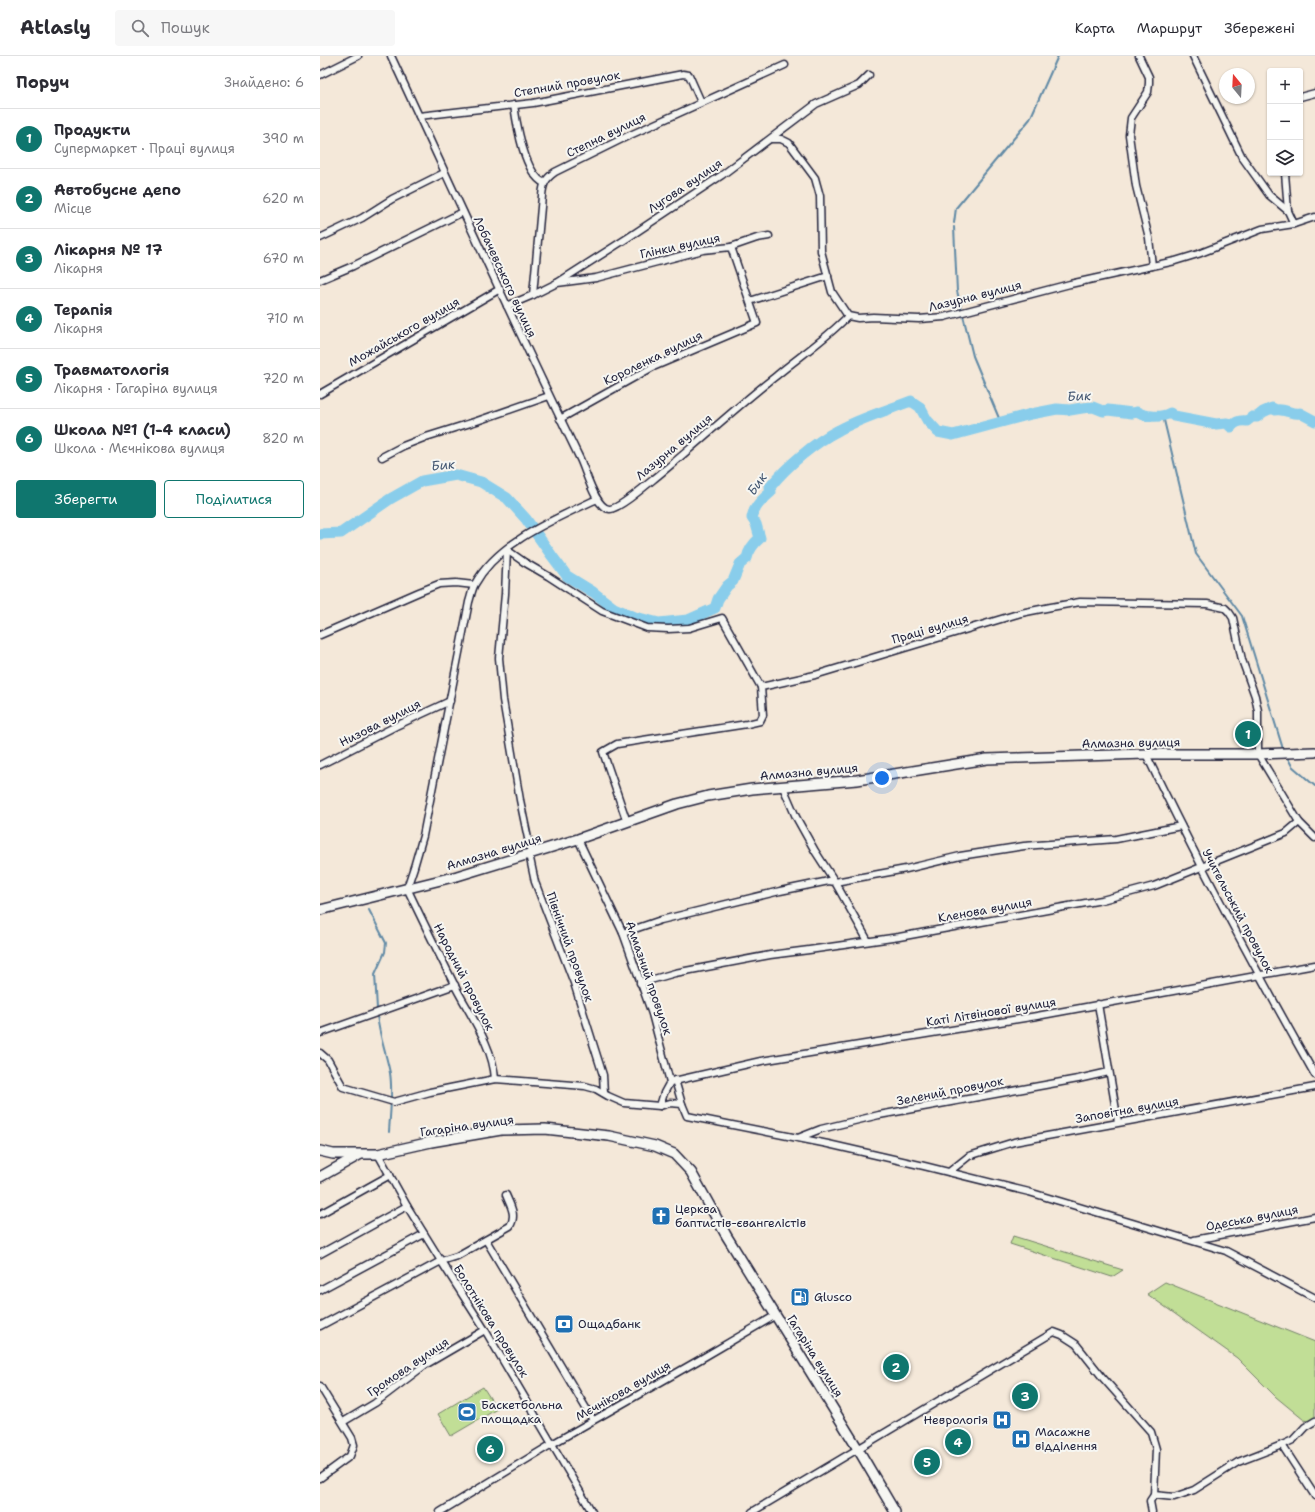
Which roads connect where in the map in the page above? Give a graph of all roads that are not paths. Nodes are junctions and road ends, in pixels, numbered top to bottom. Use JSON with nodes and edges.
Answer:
{"nodes":[{"id":1,"x":358,"y":56,"type":"edge"},
{"id":2,"x":391,"y":56,"type":"edge"},
{"id":3,"x":1138,"y":56,"type":"edge"},
{"id":4,"x":1194,"y":56,"type":"edge"},
{"id":5,"x":785,"y":65,"type":"dead end"},
{"id":6,"x":320,"y":75,"type":"edge"},
{"id":7,"x":869,"y":75,"type":"dead end"},
{"id":8,"x":1315,"y":93,"type":"edge"},
{"id":9,"x":1303,"y":96,"type":"edge"},
{"id":10,"x":701,"y":102,"type":"junction"},
{"id":11,"x":514,"y":105,"type":"junction"},
{"id":12,"x":419,"y":116,"type":"junction"},
{"id":13,"x":772,"y":139,"type":"junction"},
{"id":14,"x":444,"y":173,"type":"junction"},
{"id":15,"x":1285,"y":176,"type":"edge"},
{"id":16,"x":544,"y":183,"type":"junction"},
{"id":17,"x":1288,"y":211,"type":"junction"},
{"id":18,"x":463,"y":212,"type":"junction"},
{"id":19,"x":1315,"y":217,"type":"edge"},
{"id":20,"x":1294,"y":224,"type":"junction"},
{"id":21,"x":770,"y":236,"type":"dead end"},
{"id":22,"x":320,"y":238,"type":"edge"},
{"id":23,"x":731,"y":247,"type":"junction"},
{"id":24,"x":1152,"y":266,"type":"junction"},
{"id":25,"x":828,"y":276,"type":"junction"},
{"id":26,"x":320,"y":280,"type":"edge"},
{"id":27,"x":557,"y":283,"type":"junction"},
{"id":28,"x":500,"y":290,"type":"junction"},
{"id":29,"x":533,"y":295,"type":"junction"},
{"id":30,"x":750,"y":301,"type":"junction"},
{"id":31,"x":507,"y":306,"type":"junction"},
{"id":32,"x":848,"y":316,"type":"junction"},
{"id":33,"x":757,"y":323,"type":"joint"},
{"id":34,"x":320,"y":394,"type":"edge"},
{"id":35,"x":549,"y":396,"type":"junction"},
{"id":36,"x":560,"y":419,"type":"junction"},
{"id":37,"x":382,"y":457,"type":"dead end"},
{"id":38,"x":597,"y":499,"type":"junction"},
{"id":39,"x":602,"y":506,"type":"joint"},
{"id":40,"x":507,"y":550,"type":"junction"},
{"id":41,"x":474,"y":585,"type":"junction"},
{"id":42,"x":320,"y":635,"type":"edge"},
{"id":43,"x":761,"y":687,"type":"junction"},
{"id":44,"x":450,"y":701,"type":"junction"},
{"id":45,"x":1315,"y":752,"type":"edge"},
{"id":46,"x":1146,"y":754,"type":"junction"},
{"id":47,"x":1258,"y":754,"type":"junction"},
{"id":48,"x":320,"y":765,"type":"edge"},
{"id":49,"x":783,"y":787,"type":"junction"},
{"id":50,"x":627,"y":822,"type":"junction"},
{"id":51,"x":1299,"y":822,"type":"junction"},
{"id":52,"x":1181,"y":826,"type":"junction"},
{"id":53,"x":1315,"y":838,"type":"edge"},
{"id":54,"x":578,"y":839,"type":"junction"},
{"id":55,"x":530,"y":853,"type":"junction"},
{"id":56,"x":1202,"y":866,"type":"junction"},
{"id":57,"x":835,"y":882,"type":"junction"},
{"id":58,"x":407,"y":888,"type":"junction"},
{"id":59,"x":320,"y":910,"type":"edge"},
{"id":60,"x":623,"y":933,"type":"junction"},
{"id":61,"x":868,"y":941,"type":"junction"},
{"id":62,"x":1315,"y":965,"type":"edge"},
{"id":63,"x":1259,"y":975,"type":"junction"},
{"id":64,"x":640,"y":982,"type":"junction"},
{"id":65,"x":454,"y":985,"type":"junction"},
{"id":66,"x":1098,"y":1004,"type":"junction"},
{"id":67,"x":320,"y":1033,"type":"edge"},
{"id":68,"x":320,"y":1053,"type":"edge"},
{"id":69,"x":1109,"y":1072,"type":"junction"},
{"id":70,"x":1315,"y":1075,"type":"edge"},
{"id":71,"x":496,"y":1079,"type":"junction"},
{"id":72,"x":673,"y":1081,"type":"junction"},
{"id":73,"x":1315,"y":1087,"type":"edge"},
{"id":74,"x":604,"y":1093,"type":"junction"},
{"id":75,"x":682,"y":1104,"type":"junction"},
{"id":76,"x":660,"y":1106,"type":"junction"},
{"id":77,"x":1118,"y":1122,"type":"junction"},
{"id":78,"x":796,"y":1138,"type":"junction"},
{"id":79,"x":320,"y":1151,"type":"edge"},
{"id":80,"x":360,"y":1154,"type":"junction"},
{"id":81,"x":378,"y":1154,"type":"junction"},
{"id":82,"x":949,"y":1172,"type":"junction"},
{"id":83,"x":390,"y":1175,"type":"junction"},
{"id":84,"x":320,"y":1177,"type":"edge"},
{"id":85,"x":506,"y":1195,"type":"dead end"},
{"id":86,"x":408,"y":1206,"type":"junction"},
{"id":87,"x":320,"y":1214,"type":"edge"},
{"id":88,"x":1315,"y":1217,"type":"edge"},
{"id":89,"x":424,"y":1234,"type":"junction"},
{"id":90,"x":486,"y":1240,"type":"junction"},
{"id":91,"x":1192,"y":1240,"type":"junction"},
{"id":92,"x":320,"y":1254,"type":"edge"},
{"id":93,"x":441,"y":1261,"type":"junction"},
{"id":94,"x":320,"y":1290,"type":"edge"},
{"id":95,"x":1315,"y":1298,"type":"edge"},
{"id":96,"x":776,"y":1315,"type":"junction"},
{"id":97,"x":320,"y":1326,"type":"edge"},
{"id":98,"x":485,"y":1330,"type":"junction"},
{"id":99,"x":320,"y":1386,"type":"edge"},
{"id":100,"x":593,"y":1420,"type":"junction"},
{"id":101,"x":1315,"y":1421,"type":"edge"},
{"id":102,"x":343,"y":1422,"type":"junction"},
{"id":103,"x":552,"y":1444,"type":"junction"},
{"id":104,"x":1282,"y":1445,"type":"junction"},
{"id":105,"x":858,"y":1449,"type":"junction"},
{"id":106,"x":320,"y":1478,"type":"edge"},
{"id":107,"x":1154,"y":1495,"type":"junction"},
{"id":108,"x":1315,"y":1496,"type":"edge"},
{"id":109,"x":440,"y":1512,"type":"edge"},
{"id":110,"x":592,"y":1512,"type":"edge"},
{"id":111,"x":752,"y":1512,"type":"edge"},
{"id":112,"x":895,"y":1512,"type":"edge"},
{"id":113,"x":1152,"y":1512,"type":"edge"}],
"edges":[{"from":1,"to":6,"type":"street"},
{"from":2,"to":12,"type":"street","name":"Лобачевського вулиця"},
{"from":3,"to":24,"type":"street"},
{"from":4,"to":17,"type":"street"},
{"from":5,"to":10,"type":"street","name":"Степна вулиця"},
{"from":7,"to":13,"type":"street","name":"Лугова вулиця"},
{"from":8,"to":9,"type":"street"},
{"from":10,"to":11,"type":"street","name":"Степний провулок"},
{"from":10,"to":16,"type":"street","name":"Степна вулиця"},
{"from":11,"to":12,"type":"street","name":"Степний провулок"},
{"from":11,"to":16,"type":"street"},
{"from":12,"to":14,"type":"street","name":"Лобачевського вулиця"},
{"from":13,"to":25,"type":"street"},
{"from":13,"to":27,"type":"street","name":"Лугова вулиця"},
{"from":14,"to":18,"type":"street","name":"Лобачевського вулиця"},
{"from":14,"to":22,"type":"street"},
{"from":15,"to":17,"type":"street"},
{"from":16,"to":29,"type":"street"},
{"from":17,"to":20,"type":"street"},
{"from":18,"to":26,"type":"street"},
{"from":18,"to":28,"type":"street","name":"Лобачевського вулиця"},
{"from":19,"to":20,"type":"street","name":"Лазурна вулиця"},
{"from":20,"to":24,"type":"street","name":"Лазурна вулиця"},
{"from":21,"to":23,"type":"street"},
{"from":23,"to":27,"type":"street","name":"Глінки вулиця"},
{"from":23,"to":30,"type":"street","name":"Глінки вулиця"},
{"from":24,"to":32,"type":"street","name":"Лазурна вулиця"},
{"from":25,"to":30,"type":"street"},
{"from":25,"to":32,"type":"street"},
{"from":27,"to":29,"type":"street","name":"Лугова вулиця"},
{"from":28,"to":31,"type":"street","name":"Лобачевського вулиця"},
{"from":28,"to":34,"type":"street","name":"Можайського вулиця"},
{"from":29,"to":31,"type":"street","name":"Лугова вулиця"},
{"from":30,"to":33,"type":"street","name":"Глінки вулиця"},
{"from":31,"to":35,"type":"street","name":"Лобачевського вулиця"},
{"from":32,"to":39,"type":"street","name":"Лазурна вулиця"},
{"from":33,"to":36,"type":"street","name":"Короленка вулиця"},
{"from":35,"to":36,"type":"street","name":"Лобачевського вулиця"},
{"from":35,"to":37,"type":"street"},
{"from":36,"to":38,"type":"street","name":"Лобачевського вулиця"},
{"from":38,"to":39,"type":"street","name":"Лобачевського вулиця"},
{"from":38,"to":40,"type":"street"},
{"from":40,"to":41,"type":"street"},
{"from":40,"to":43,"type":"street"},
{"from":40,"to":55,"type":"street","name":"Північний провулок"},
{"from":41,"to":42,"type":"street"},
{"from":41,"to":44,"type":"street"},
{"from":43,"to":47,"type":"street","name":"Праці вулиця"},
{"from":43,"to":50,"type":"street"},
{"from":44,"to":48,"type":"street","name":"Низова вулиця"},
{"from":44,"to":58,"type":"street"},
{"from":45,"to":47,"type":"main road","name":"Алмазна вулиця"},
{"from":46,"to":47,"type":"main road","name":"Алмазна вулиця"},
{"from":46,"to":49,"type":"main road","name":"Алмазна вулиця"},
{"from":46,"to":52,"type":"street","name":"Учительський провулок"},
{"from":47,"to":51,"type":"street"},
{"from":49,"to":50,"type":"main road","name":"Алмазна вулиця"},
{"from":49,"to":57,"type":"street"},
{"from":50,"to":54,"type":"main road","name":"Алмазна вулиця"},
{"from":51,"to":53,"type":"street"},
{"from":51,"to":56,"type":"street","name":"Кленова вулиця"},
{"from":52,"to":56,"type":"street","name":"Учительський провулок"},
{"from":52,"to":57,"type":"street"},
{"from":54,"to":55,"type":"main road","name":"Алмазна вулиця"},
{"from":54,"to":60,"type":"street","name":"Алмазний провулок"},
{"from":55,"to":58,"type":"main road","name":"Алмазна вулиця"},
{"from":55,"to":74,"type":"street","name":"Північний провулок"},
{"from":56,"to":61,"type":"street","name":"Кленова вулиця"},
{"from":56,"to":63,"type":"street","name":"Учительський провулок"},
{"from":57,"to":60,"type":"street"},
{"from":57,"to":61,"type":"street"},
{"from":58,"to":59,"type":"main road","name":"Алмазна вулиця"},
{"from":58,"to":65,"type":"street","name":"Народний провулок"},
{"from":60,"to":64,"type":"street","name":"Алмазний провулок"},
{"from":61,"to":64,"type":"street","name":"Кленова вулиця"},
{"from":62,"to":63,"type":"street","name":"Каті Літвінової вулиця"},
{"from":63,"to":66,"type":"street","name":"Каті Літвінової вулиця"},
{"from":63,"to":70,"type":"street","name":"Учительський провулок"},
{"from":64,"to":72,"type":"street","name":"Алмазний провулок"},
{"from":65,"to":67,"type":"street"},
{"from":65,"to":71,"type":"street","name":"Народний провулок"},
{"from":66,"to":69,"type":"street"},
{"from":66,"to":72,"type":"street","name":"Каті Літвінової вулиця"},
{"from":68,"to":71,"type":"street"},
{"from":69,"to":77,"type":"street"},
{"from":69,"to":78,"type":"street","name":"Зелений провулок"},
{"from":71,"to":74,"type":"street"},
{"from":72,"to":75,"type":"street","name":"Алмазний провулок"},
{"from":72,"to":76,"type":"street"},
{"from":73,"to":77,"type":"street","name":"Заповітна вулиця"},
{"from":74,"to":76,"type":"street"},
{"from":75,"to":76,"type":"street"},
{"from":75,"to":78,"type":"street"},
{"from":77,"to":82,"type":"street","name":"Заповітна вулиця"},
{"from":78,"to":82,"type":"street"},
{"from":79,"to":80,"type":"main road","name":"Гагаріна вулиця"},
{"from":80,"to":81,"type":"main road","name":"Гагаріна вулиця"},
{"from":80,"to":84,"type":"main road"},
{"from":81,"to":83,"type":"street"},
{"from":81,"to":96,"type":"main road","name":"Гагаріна вулиця"},
{"from":82,"to":91,"type":"street"},
{"from":83,"to":86,"type":"street"},
{"from":83,"to":87,"type":"street"},
{"from":85,"to":90,"type":"street"},
{"from":86,"to":89,"type":"street"},
{"from":86,"to":92,"type":"street"},
{"from":88,"to":91,"type":"street","name":"Одеська вулиця"},
{"from":89,"to":93,"type":"street"},
{"from":89,"to":94,"type":"street"},
{"from":90,"to":93,"type":"street"},
{"from":90,"to":100,"type":"street"},
{"from":91,"to":95,"type":"street"},
{"from":93,"to":97,"type":"street","name":"Болотнікова провулок"},
{"from":93,"to":98,"type":"street","name":"Болотнікова провулок"},
{"from":96,"to":100,"type":"street","name":"Мєчнікова вулиця"},
{"from":96,"to":105,"type":"main road","name":"Гагаріна вулиця"},
{"from":98,"to":102,"type":"street","name":"Громова вулиця"},
{"from":98,"to":103,"type":"street","name":"Болотнікова провулок"},
{"from":99,"to":102,"type":"street"},
{"from":100,"to":103,"type":"street","name":"Мєчнікова вулиця"},
{"from":101,"to":104,"type":"street"},
{"from":102,"to":106,"type":"street"},
{"from":103,"to":109,"type":"street","name":"Мєчнікова вулиця"},
{"from":103,"to":110,"type":"street","name":"Болотнікова провулок"},
{"from":104,"to":107,"type":"street"},
{"from":104,"to":108,"type":"street"},
{"from":105,"to":107,"type":"street"},
{"from":105,"to":111,"type":"street"},
{"from":105,"to":112,"type":"main road","name":"Гагаріна вулиця"},
{"from":107,"to":113,"type":"street"}]}
